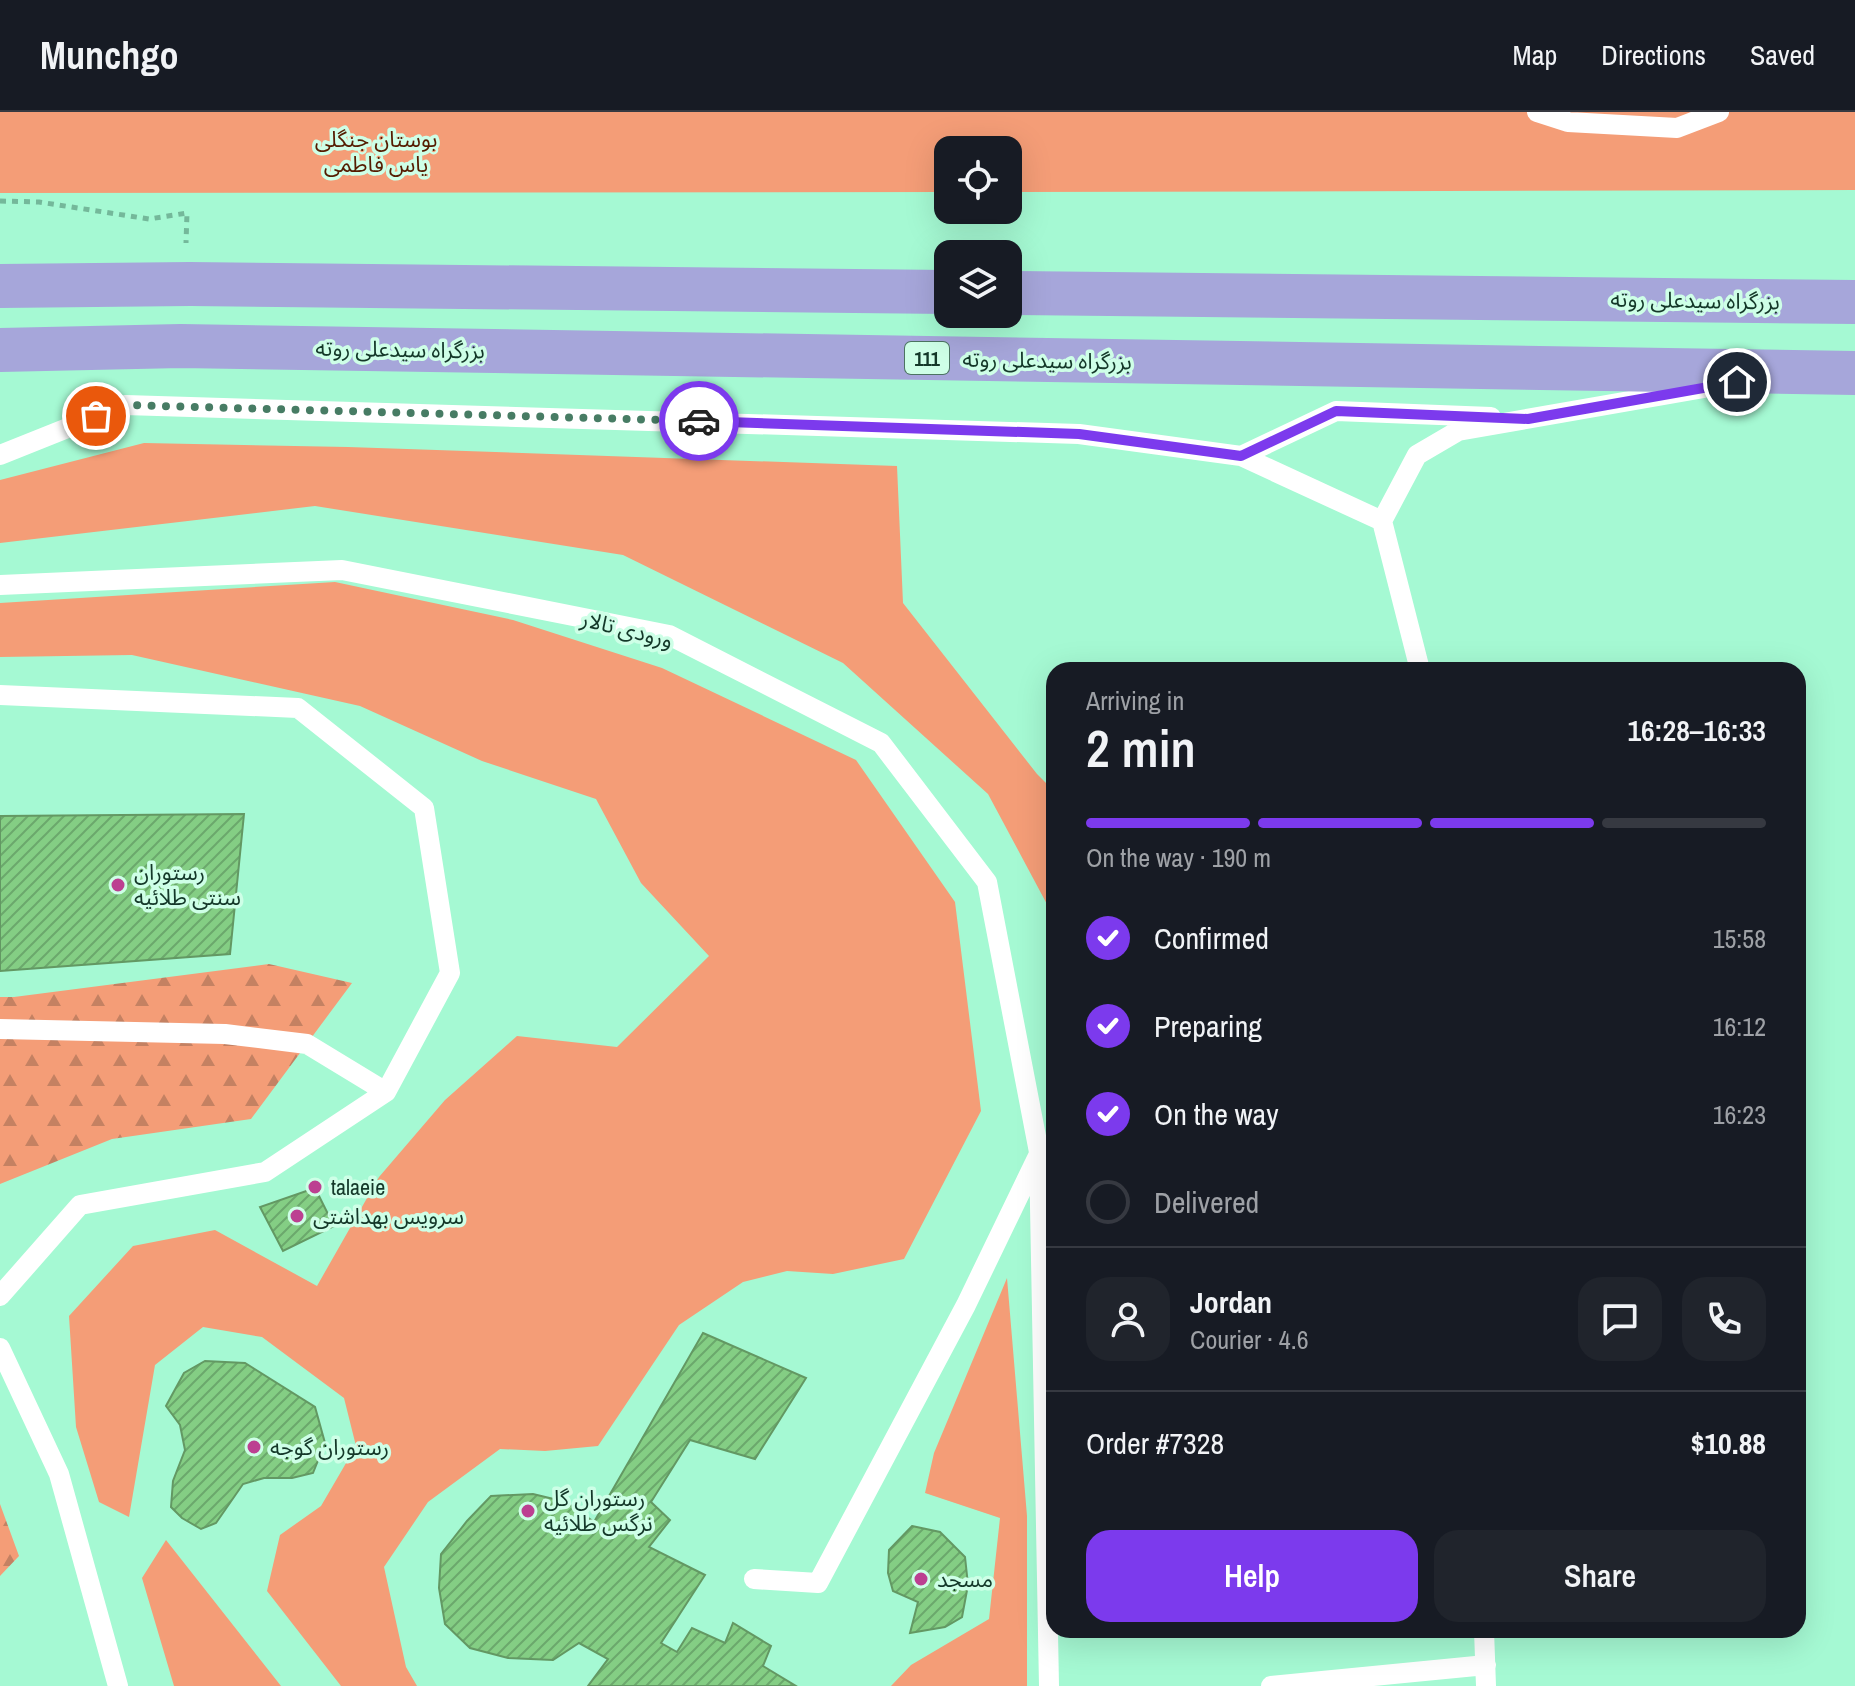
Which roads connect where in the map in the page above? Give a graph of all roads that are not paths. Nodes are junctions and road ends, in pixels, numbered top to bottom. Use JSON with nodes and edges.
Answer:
{"nodes":[{"id":1,"x":1537,"y":112,"type":"edge"},
{"id":2,"x":1719,"y":112,"type":"edge"},
{"id":3,"x":0,"y":286,"type":"edge"},
{"id":4,"x":934,"y":292,"type":"edge"},
{"id":5,"x":1022,"y":293,"type":"edge"},
{"id":6,"x":1855,"y":302,"type":"edge"},
{"id":7,"x":0,"y":350,"type":"edge"},
{"id":8,"x":1797,"y":372,"type":"junction"},
{"id":9,"x":1855,"y":373,"type":"edge"},
{"id":10,"x":1528,"y":419,"type":"junction"},
{"id":11,"x":0,"y":455,"type":"edge"},
{"id":12,"x":1241,"y":456,"type":"junction"},
{"id":13,"x":1382,"y":521,"type":"junction"},
{"id":14,"x":0,"y":585,"type":"edge"},
{"id":15,"x":1418,"y":662,"type":"edge"},
{"id":16,"x":0,"y":695,"type":"edge"},
{"id":17,"x":0,"y":1029,"type":"edge"},
{"id":18,"x":386,"y":1092,"type":"junction"},
{"id":19,"x":1039,"y":1152,"type":"junction"},
{"id":20,"x":0,"y":1296,"type":"edge"},
{"id":21,"x":0,"y":1348,"type":"edge"},
{"id":22,"x":1046,"y":1526,"type":"edge"},
{"id":23,"x":754,"y":1579,"type":"dead end"},
{"id":24,"x":1048,"y":1638,"type":"edge"},
{"id":25,"x":1484,"y":1638,"type":"edge"},
{"id":26,"x":1486,"y":1665,"type":"junction"},
{"id":27,"x":118,"y":1686,"type":"edge"},
{"id":28,"x":1049,"y":1686,"type":"edge"},
{"id":29,"x":1271,"y":1686,"type":"edge"},
{"id":30,"x":1486,"y":1686,"type":"edge"}],
"edges":[{"from":1,"to":2,"type":"lane"},
{"from":3,"to":4,"type":"highway"},
{"from":5,"to":6,"type":"highway","name":"بزرگراه سیدعلی روته"},
{"from":7,"to":8,"type":"highway","name":"بزرگراه سیدعلی روته","number":"111"},
{"from":8,"to":9,"type":"highway","name":"بزرگراه سیدعلی روته","number":"111"},
{"from":8,"to":10,"type":"lane"},
{"from":10,"to":12,"type":"lane"},
{"from":10,"to":13,"type":"lane"},
{"from":11,"to":12,"type":"lane"},
{"from":12,"to":13,"type":"lane"},
{"from":13,"to":15,"type":"lane"},
{"from":14,"to":19,"type":"lane","name":"ورودی تالار"},
{"from":16,"to":18,"type":"lane"},
{"from":17,"to":18,"type":"lane"},
{"from":18,"to":20,"type":"lane"},
{"from":19,"to":22,"type":"lane","name":"ورودی تالار"},
{"from":19,"to":23,"type":"lane"},
{"from":21,"to":27,"type":"lane"},
{"from":24,"to":28,"type":"lane","name":"ورودی تالار"},
{"from":25,"to":26,"type":"lane"},
{"from":26,"to":29,"type":"lane"},
{"from":26,"to":30,"type":"lane"}]}
